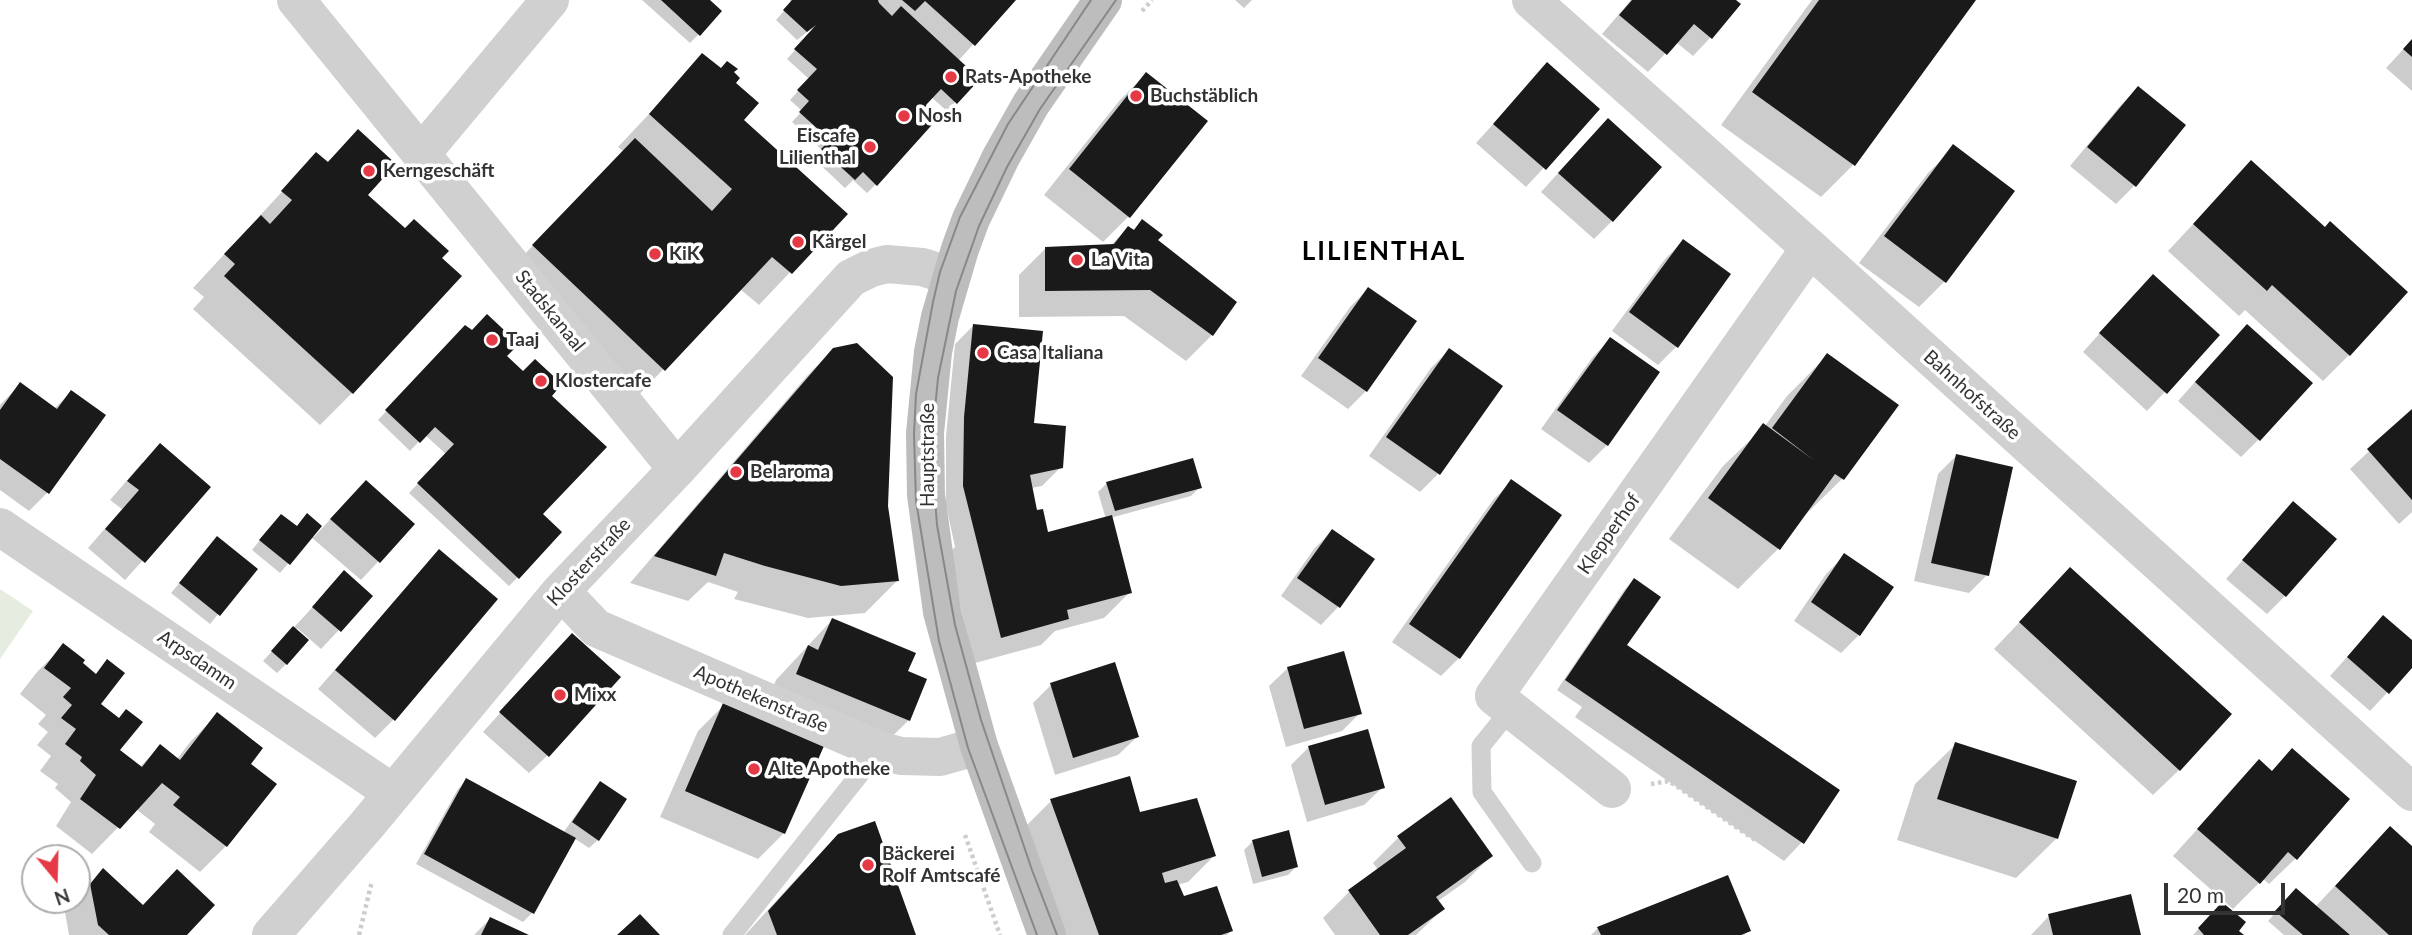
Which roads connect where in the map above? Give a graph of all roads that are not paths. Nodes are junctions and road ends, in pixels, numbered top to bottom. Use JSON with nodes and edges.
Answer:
{"nodes":[{"id":1,"x":296,"y":0,"type":"edge"},
{"id":2,"x":550,"y":0,"type":"edge"},
{"id":3,"x":1531,"y":0,"type":"edge"},
{"id":4,"x":1119,"y":9,"type":"edge"},
{"id":5,"x":421,"y":154,"type":"junction"},
{"id":6,"x":1810,"y":248,"type":"junction"},
{"id":7,"x":951,"y":276,"type":"junction"},
{"id":8,"x":677,"y":469,"type":"junction"},
{"id":9,"x":0,"y":527,"type":"edge"},
{"id":10,"x":561,"y":591,"type":"junction"},
{"id":11,"x":1511,"y":709,"type":"junction"},
{"id":12,"x":979,"y":746,"type":"junction"},
{"id":13,"x":879,"y":750,"type":"junction"},
{"id":14,"x":1612,"y":789,"type":"road end"},
{"id":15,"x":2412,"y":792,"type":"edge"},
{"id":16,"x":393,"y":793,"type":"junction"},
{"id":17,"x":1532,"y":863,"type":"dead end"},
{"id":18,"x":271,"y":935,"type":"edge"},
{"id":19,"x":732,"y":935,"type":"edge"},
{"id":20,"x":1047,"y":935,"type":"edge"}],
"edges":[{"from":1,"to":5,"type":"street","name":"Stadskanaal"},
{"from":2,"to":5,"type":"street"},
{"from":3,"to":6,"type":"street","name":"Bahnhofstraße"},
{"from":4,"to":7,"type":"street","name":"Hauptstraße"},
{"from":5,"to":8,"type":"street","name":"Stadskanaal"},
{"from":6,"to":11,"type":"street","name":"Klepperhof"},
{"from":6,"to":15,"type":"street","name":"Bahnhofstraße"},
{"from":7,"to":8,"type":"street","name":"Klosterstraße"},
{"from":7,"to":12,"type":"street","name":"Hauptstraße"},
{"from":8,"to":10,"type":"street","name":"Klosterstraße"},
{"from":9,"to":16,"type":"street","name":"Arpsdamm"},
{"from":10,"to":13,"type":"street","name":"Apothekenstraße"},
{"from":10,"to":16,"type":"street","name":"Klosterstraße"},
{"from":11,"to":14,"type":"street"},
{"from":11,"to":17,"type":"lane"},
{"from":12,"to":13,"type":"street","name":"Apothekenstraße"},
{"from":12,"to":20,"type":"street","name":"Hauptstraße"},
{"from":13,"to":19,"type":"lane"},
{"from":16,"to":18,"type":"street","name":"Klosterstraße"}]}
